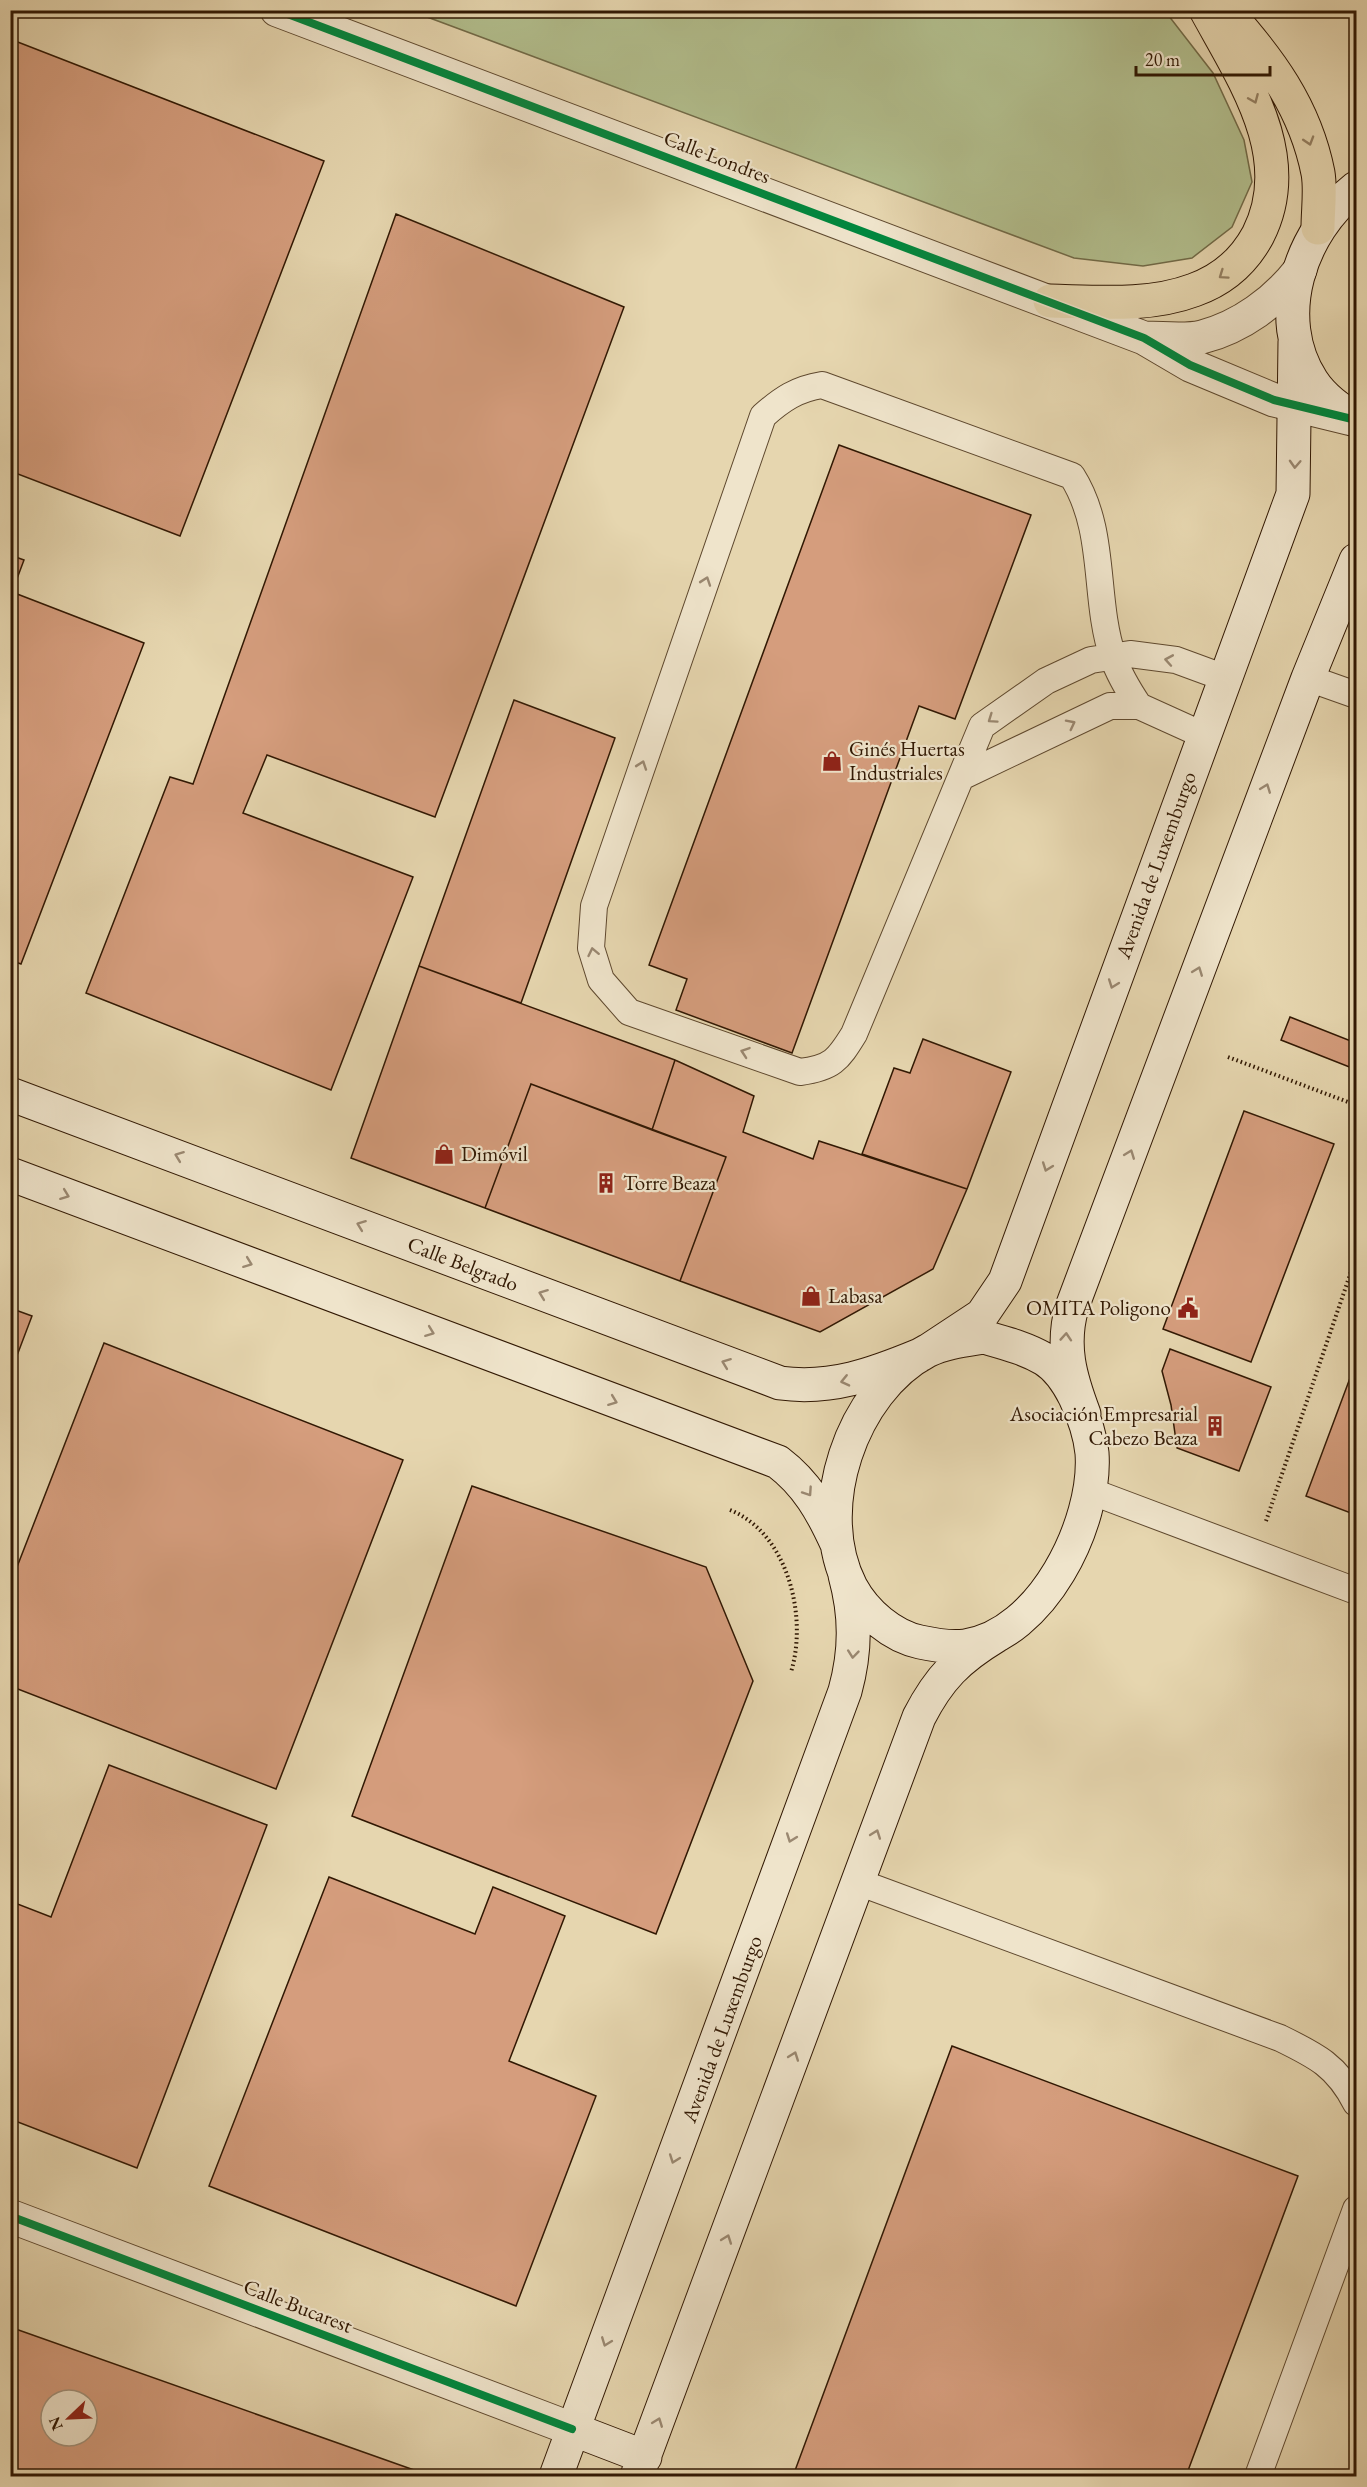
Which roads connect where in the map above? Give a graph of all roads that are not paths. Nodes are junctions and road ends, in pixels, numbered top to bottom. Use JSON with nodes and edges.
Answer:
{"nodes":[{"id":1,"x":277,"y":10,"type":"edge"},
{"id":2,"x":1206,"y":10,"type":"edge"},
{"id":3,"x":1225,"y":10,"type":"edge"},
{"id":4,"x":1356,"y":188,"type":"edge"},
{"id":5,"x":1318,"y":228,"type":"junction"},
{"id":6,"x":1300,"y":270,"type":"junction"},
{"id":7,"x":1050,"y":302,"type":"junction"},
{"id":8,"x":1144,"y":338,"type":"junction"},
{"id":9,"x":1295,"y":342,"type":"junction"},
{"id":10,"x":1294,"y":405,"type":"junction"},
{"id":11,"x":1356,"y":420,"type":"edge"},
{"id":12,"x":1356,"y":560,"type":"edge"},
{"id":13,"x":1113,"y":656,"type":"junction"},
{"id":14,"x":1225,"y":678,"type":"junction"},
{"id":15,"x":1308,"y":678,"type":"junction"},
{"id":16,"x":1356,"y":695,"type":"edge"},
{"id":17,"x":1139,"y":706,"type":"junction"},
{"id":18,"x":1203,"y":735,"type":"junction"},
{"id":19,"x":961,"y":777,"type":"junction"},
{"id":20,"x":10,"y":1094,"type":"edge"},
{"id":21,"x":10,"y":1174,"type":"edge"},
{"id":22,"x":924,"y":1353,"type":"junction"},
{"id":23,"x":1084,"y":1414,"type":"junction"},
{"id":24,"x":1090,"y":1491,"type":"junction"},
{"id":25,"x":837,"y":1544,"type":"junction"},
{"id":26,"x":845,"y":1575,"type":"junction"},
{"id":27,"x":1356,"y":1591,"type":"edge"},
{"id":28,"x":996,"y":1636,"type":"junction"},
{"id":29,"x":858,"y":1882,"type":"junction"},
{"id":30,"x":1356,"y":2103,"type":"edge"},
{"id":31,"x":1356,"y":2210,"type":"edge"},
{"id":32,"x":10,"y":2216,"type":"edge"},
{"id":33,"x":572,"y":2429,"type":"junction"},
{"id":34,"x":641,"y":2467,"type":"edge"},
{"id":35,"x":556,"y":2476,"type":"edge"},
{"id":36,"x":1258,"y":2476,"type":"edge"}],
"edges":[{"from":1,"to":7,"type":"main road","name":"Calle Londres"},
{"from":2,"to":7,"type":"highway","one_way":true},
{"from":3,"to":5,"type":"highway","one_way":true},
{"from":4,"to":5,"type":"main road","name":"Avenida de Luxemburgo"},
{"from":5,"to":6,"type":"main road","name":"Avenida de Luxemburgo"},
{"from":6,"to":8,"type":"main road"},
{"from":6,"to":9,"type":"main road","name":"Avenida de Luxemburgo"},
{"from":7,"to":8,"type":"main road","name":"Calle Londres"},
{"from":8,"to":10,"type":"main road"},
{"from":9,"to":10,"type":"main road","name":"Avenida de Luxemburgo"},
{"from":9,"to":11,"type":"main road","name":"Avenida de Luxemburgo"},
{"from":10,"to":11,"type":"main road"},
{"from":10,"to":14,"type":"main road","name":"Avenida de Luxemburgo","one_way":true},
{"from":12,"to":15,"type":"main road"},
{"from":14,"to":13,"type":"lane","one_way":true},
{"from":13,"to":17,"type":"lane"},
{"from":13,"to":19,"type":"lane","one_way":true},
{"from":19,"to":13,"type":"lane","one_way":true},
{"from":14,"to":18,"type":"main road","name":"Avenida de Luxemburgo"},
{"from":15,"to":16,"type":"lane"},
{"from":23,"to":15,"type":"main road","one_way":true},
{"from":17,"to":18,"type":"lane"},
{"from":19,"to":17,"type":"lane","one_way":true},
{"from":18,"to":22,"type":"main road","name":"Avenida de Luxemburgo","one_way":true},
{"from":22,"to":20,"type":"main road","name":"Calle Belgrado","one_way":true},
{"from":21,"to":25,"type":"main road","one_way":true},
{"from":22,"to":23,"type":"main road"},
{"from":22,"to":25,"type":"main road"},
{"from":23,"to":24,"type":"main road"},
{"from":24,"to":27,"type":"lane"},
{"from":24,"to":28,"type":"main road"},
{"from":25,"to":26,"type":"main road"},
{"from":26,"to":28,"type":"main road"},
{"from":26,"to":33,"type":"main road","name":"Avenida de Luxemburgo","one_way":true},
{"from":29,"to":28,"type":"main road","one_way":true},
{"from":29,"to":30,"type":"lane"},
{"from":34,"to":29,"type":"main road","one_way":true},
{"from":31,"to":36,"type":"lane"},
{"from":32,"to":33,"type":"main road","name":"Calle Bucarest"},
{"from":33,"to":34,"type":"main road","name":"Calle Bucarest"},
{"from":33,"to":35,"type":"main road","name":"Avenida de Luxemburgo"}]}
